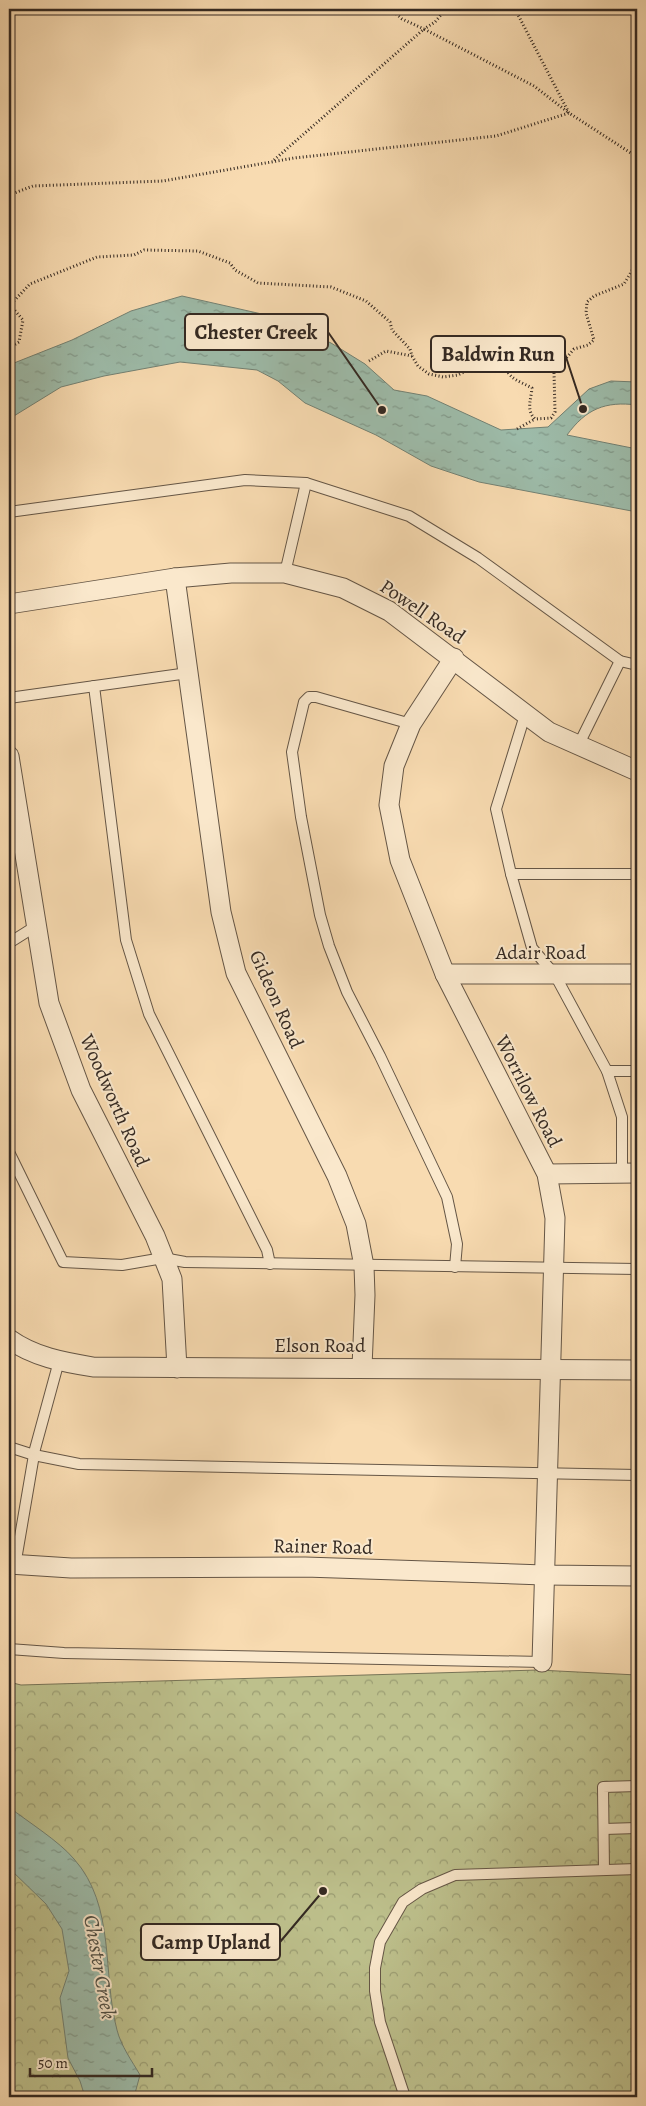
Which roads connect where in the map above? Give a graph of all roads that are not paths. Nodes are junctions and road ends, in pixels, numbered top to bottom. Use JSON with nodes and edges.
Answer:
{"nodes":[{"id":1,"x":306,"y":483,"type":"junction"},
{"id":2,"x":9,"y":512,"type":"edge"},
{"id":3,"x":285,"y":573,"type":"junction"},
{"id":4,"x":174,"y":578,"type":"junction"},
{"id":5,"x":9,"y":604,"type":"edge"},
{"id":6,"x":454,"y":658,"type":"junction"},
{"id":7,"x":620,"y":661,"type":"junction"},
{"id":8,"x":637,"y":665,"type":"edge"},
{"id":9,"x":188,"y":672,"type":"junction"},
{"id":10,"x":94,"y":686,"type":"junction"},
{"id":11,"x":9,"y":698,"type":"edge"},
{"id":12,"x":525,"y":716,"type":"junction"},
{"id":13,"x":411,"y":724,"type":"junction"},
{"id":14,"x":579,"y":744,"type":"junction"},
{"id":15,"x":9,"y":756,"type":"edge"},
{"id":16,"x":637,"y":771,"type":"edge"},
{"id":17,"x":15,"y":843,"type":"edge"},
{"id":18,"x":511,"y":874,"type":"junction"},
{"id":19,"x":637,"y":874,"type":"edge"},
{"id":20,"x":36,"y":926,"type":"junction"},
{"id":21,"x":9,"y":943,"type":"edge"},
{"id":22,"x":445,"y":974,"type":"junction"},
{"id":23,"x":637,"y":974,"type":"edge"},
{"id":24,"x":554,"y":975,"type":"junction"},
{"id":25,"x":607,"y":1071,"type":"junction"},
{"id":26,"x":637,"y":1072,"type":"edge"},
{"id":27,"x":9,"y":1152,"type":"edge"},
{"id":28,"x":629,"y":1173,"type":"edge"},
{"id":29,"x":547,"y":1174,"type":"junction"},
{"id":30,"x":164,"y":1258,"type":"junction"},
{"id":31,"x":270,"y":1264,"type":"junction"},
{"id":32,"x":364,"y":1266,"type":"junction"},
{"id":33,"x":456,"y":1267,"type":"junction"},
{"id":34,"x":555,"y":1269,"type":"junction"},
{"id":35,"x":637,"y":1269,"type":"edge"},
{"id":36,"x":9,"y":1339,"type":"edge"},
{"id":37,"x":59,"y":1361,"type":"junction"},
{"id":38,"x":362,"y":1367,"type":"junction"},
{"id":39,"x":178,"y":1368,"type":"junction"},
{"id":40,"x":552,"y":1370,"type":"junction"},
{"id":41,"x":637,"y":1370,"type":"edge"},
{"id":42,"x":9,"y":1447,"type":"edge"},
{"id":43,"x":34,"y":1455,"type":"junction"},
{"id":44,"x":548,"y":1474,"type":"junction"},
{"id":45,"x":637,"y":1475,"type":"edge"},
{"id":46,"x":12,"y":1565,"type":"edge"},
{"id":47,"x":544,"y":1576,"type":"junction"},
{"id":48,"x":637,"y":1576,"type":"edge"},
{"id":49,"x":9,"y":1649,"type":"edge"},
{"id":50,"x":542,"y":1662,"type":"joint"},
{"id":51,"x":637,"y":1786,"type":"edge"},
{"id":52,"x":637,"y":1828,"type":"edge"},
{"id":53,"x":604,"y":1829,"type":"junction"},
{"id":54,"x":637,"y":1869,"type":"edge"},
{"id":55,"x":604,"y":1870,"type":"junction"},
{"id":56,"x":405,"y":2097,"type":"edge"}],
"edges":[{"from":1,"to":2,"type":"lane"},
{"from":1,"to":3,"type":"lane"},
{"from":1,"to":7,"type":"lane"},
{"from":3,"to":4,"type":"street","name":"Powell Road"},
{"from":3,"to":6,"type":"street","name":"Powell Road"},
{"from":4,"to":5,"type":"street","name":"Powell Road"},
{"from":4,"to":9,"type":"street","name":"Gideon Road"},
{"from":6,"to":12,"type":"street","name":"Powell Road"},
{"from":6,"to":13,"type":"street","name":"Worrilow Road"},
{"from":7,"to":8,"type":"lane"},
{"from":7,"to":14,"type":"lane"},
{"from":9,"to":10,"type":"lane"},
{"from":9,"to":32,"type":"street","name":"Gideon Road"},
{"from":10,"to":11,"type":"lane"},
{"from":10,"to":31,"type":"lane"},
{"from":12,"to":14,"type":"street","name":"Powell Road"},
{"from":12,"to":18,"type":"lane"},
{"from":13,"to":22,"type":"street","name":"Worrilow Road"},
{"from":13,"to":33,"type":"lane"},
{"from":14,"to":16,"type":"street","name":"Powell Road"},
{"from":15,"to":17,"type":"street","name":"Woodworth Road"},
{"from":17,"to":20,"type":"street","name":"Woodworth Road"},
{"from":18,"to":19,"type":"lane"},
{"from":18,"to":24,"type":"lane"},
{"from":20,"to":21,"type":"lane"},
{"from":20,"to":30,"type":"street","name":"Woodworth Road"},
{"from":22,"to":24,"type":"street","name":"Adair Road"},
{"from":22,"to":29,"type":"street","name":"Worrilow Road"},
{"from":23,"to":24,"type":"street","name":"Adair Road"},
{"from":24,"to":25,"type":"lane"},
{"from":25,"to":26,"type":"lane"},
{"from":25,"to":28,"type":"lane"},
{"from":27,"to":30,"type":"lane"},
{"from":28,"to":29,"type":"street"},
{"from":29,"to":34,"type":"street","name":"Worrilow Road"},
{"from":30,"to":31,"type":"lane"},
{"from":30,"to":39,"type":"street","name":"Woodworth Road"},
{"from":31,"to":32,"type":"lane"},
{"from":32,"to":33,"type":"lane"},
{"from":32,"to":38,"type":"street","name":"Gideon Road"},
{"from":33,"to":34,"type":"lane"},
{"from":34,"to":35,"type":"lane"},
{"from":34,"to":40,"type":"street","name":"Worrilow Road"},
{"from":36,"to":37,"type":"street","name":"Elson Road"},
{"from":37,"to":39,"type":"street","name":"Elson Road"},
{"from":37,"to":43,"type":"lane"},
{"from":38,"to":39,"type":"street","name":"Elson Road"},
{"from":38,"to":40,"type":"street","name":"Elson Road"},
{"from":40,"to":41,"type":"street","name":"Elson Road"},
{"from":40,"to":44,"type":"street","name":"Worrilow Road"},
{"from":42,"to":43,"type":"lane"},
{"from":43,"to":44,"type":"lane"},
{"from":43,"to":46,"type":"lane"},
{"from":44,"to":45,"type":"lane"},
{"from":44,"to":47,"type":"street","name":"Worrilow Road"},
{"from":46,"to":47,"type":"street","name":"Rainer Road"},
{"from":47,"to":48,"type":"street","name":"Rainer Road"},
{"from":47,"to":50,"type":"street","name":"Worrilow Road"},
{"from":49,"to":50,"type":"lane"},
{"from":51,"to":53,"type":"lane"},
{"from":52,"to":53,"type":"lane"},
{"from":53,"to":55,"type":"lane"},
{"from":54,"to":55,"type":"lane"},
{"from":55,"to":56,"type":"lane"}]}
